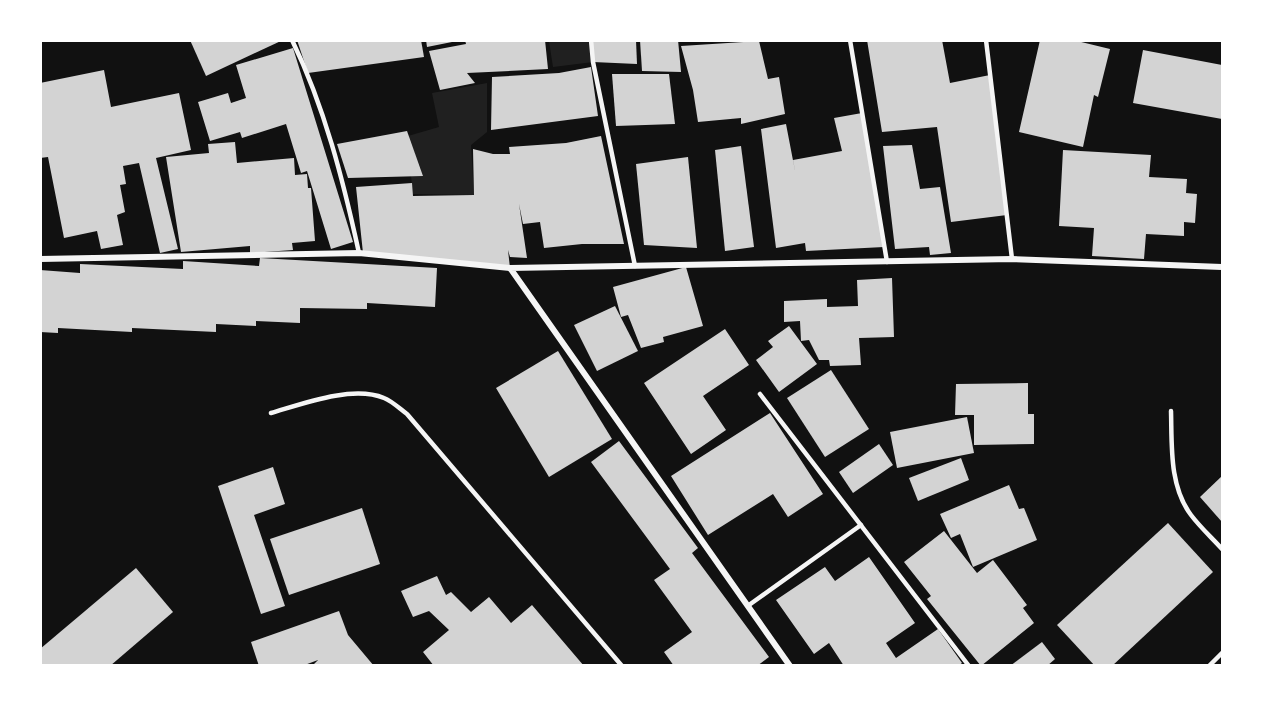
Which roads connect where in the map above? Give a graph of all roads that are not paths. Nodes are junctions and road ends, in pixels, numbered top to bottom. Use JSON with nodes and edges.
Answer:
{"nodes":[{"id":1,"x":292,"y":40,"type":"edge"},
{"id":2,"x":591,"y":40,"type":"edge"},
{"id":3,"x":850,"y":40,"type":"edge"},
{"id":4,"x":986,"y":40,"type":"edge"},
{"id":5,"x":359,"y":253,"type":"junction"},
{"id":6,"x":40,"y":259,"type":"edge"},
{"id":7,"x":1012,"y":259,"type":"junction"},
{"id":8,"x":886,"y":262,"type":"junction"},
{"id":9,"x":635,"y":266,"type":"junction"},
{"id":10,"x":1222,"y":267,"type":"edge"},
{"id":11,"x":510,"y":268,"type":"junction"},
{"id":12,"x":760,"y":393,"type":"dead end"},
{"id":13,"x":1171,"y":411,"type":"dead end"},
{"id":14,"x":271,"y":413,"type":"dead end"},
{"id":15,"x":861,"y":525,"type":"junction"},
{"id":16,"x":1222,"y":549,"type":"edge"},
{"id":17,"x":748,"y":605,"type":"junction"},
{"id":18,"x":1222,"y":653,"type":"edge"},
{"id":19,"x":622,"y":666,"type":"edge"},
{"id":20,"x":790,"y":666,"type":"edge"},
{"id":21,"x":969,"y":666,"type":"edge"},
{"id":22,"x":1209,"y":666,"type":"edge"}],
"edges":[{"from":1,"to":5,"type":"lane"},
{"from":2,"to":9,"type":"lane"},
{"from":3,"to":8,"type":"lane"},
{"from":4,"to":7,"type":"lane"},
{"from":5,"to":6,"type":"street"},
{"from":5,"to":11,"type":"street"},
{"from":7,"to":8,"type":"street"},
{"from":7,"to":10,"type":"street"},
{"from":8,"to":9,"type":"street"},
{"from":9,"to":11,"type":"street"},
{"from":11,"to":17,"type":"street"},
{"from":12,"to":15,"type":"lane"},
{"from":13,"to":16,"type":"lane"},
{"from":14,"to":19,"type":"lane"},
{"from":15,"to":17,"type":"lane"},
{"from":15,"to":21,"type":"lane"},
{"from":17,"to":20,"type":"street"},
{"from":18,"to":22,"type":"lane"}]}
